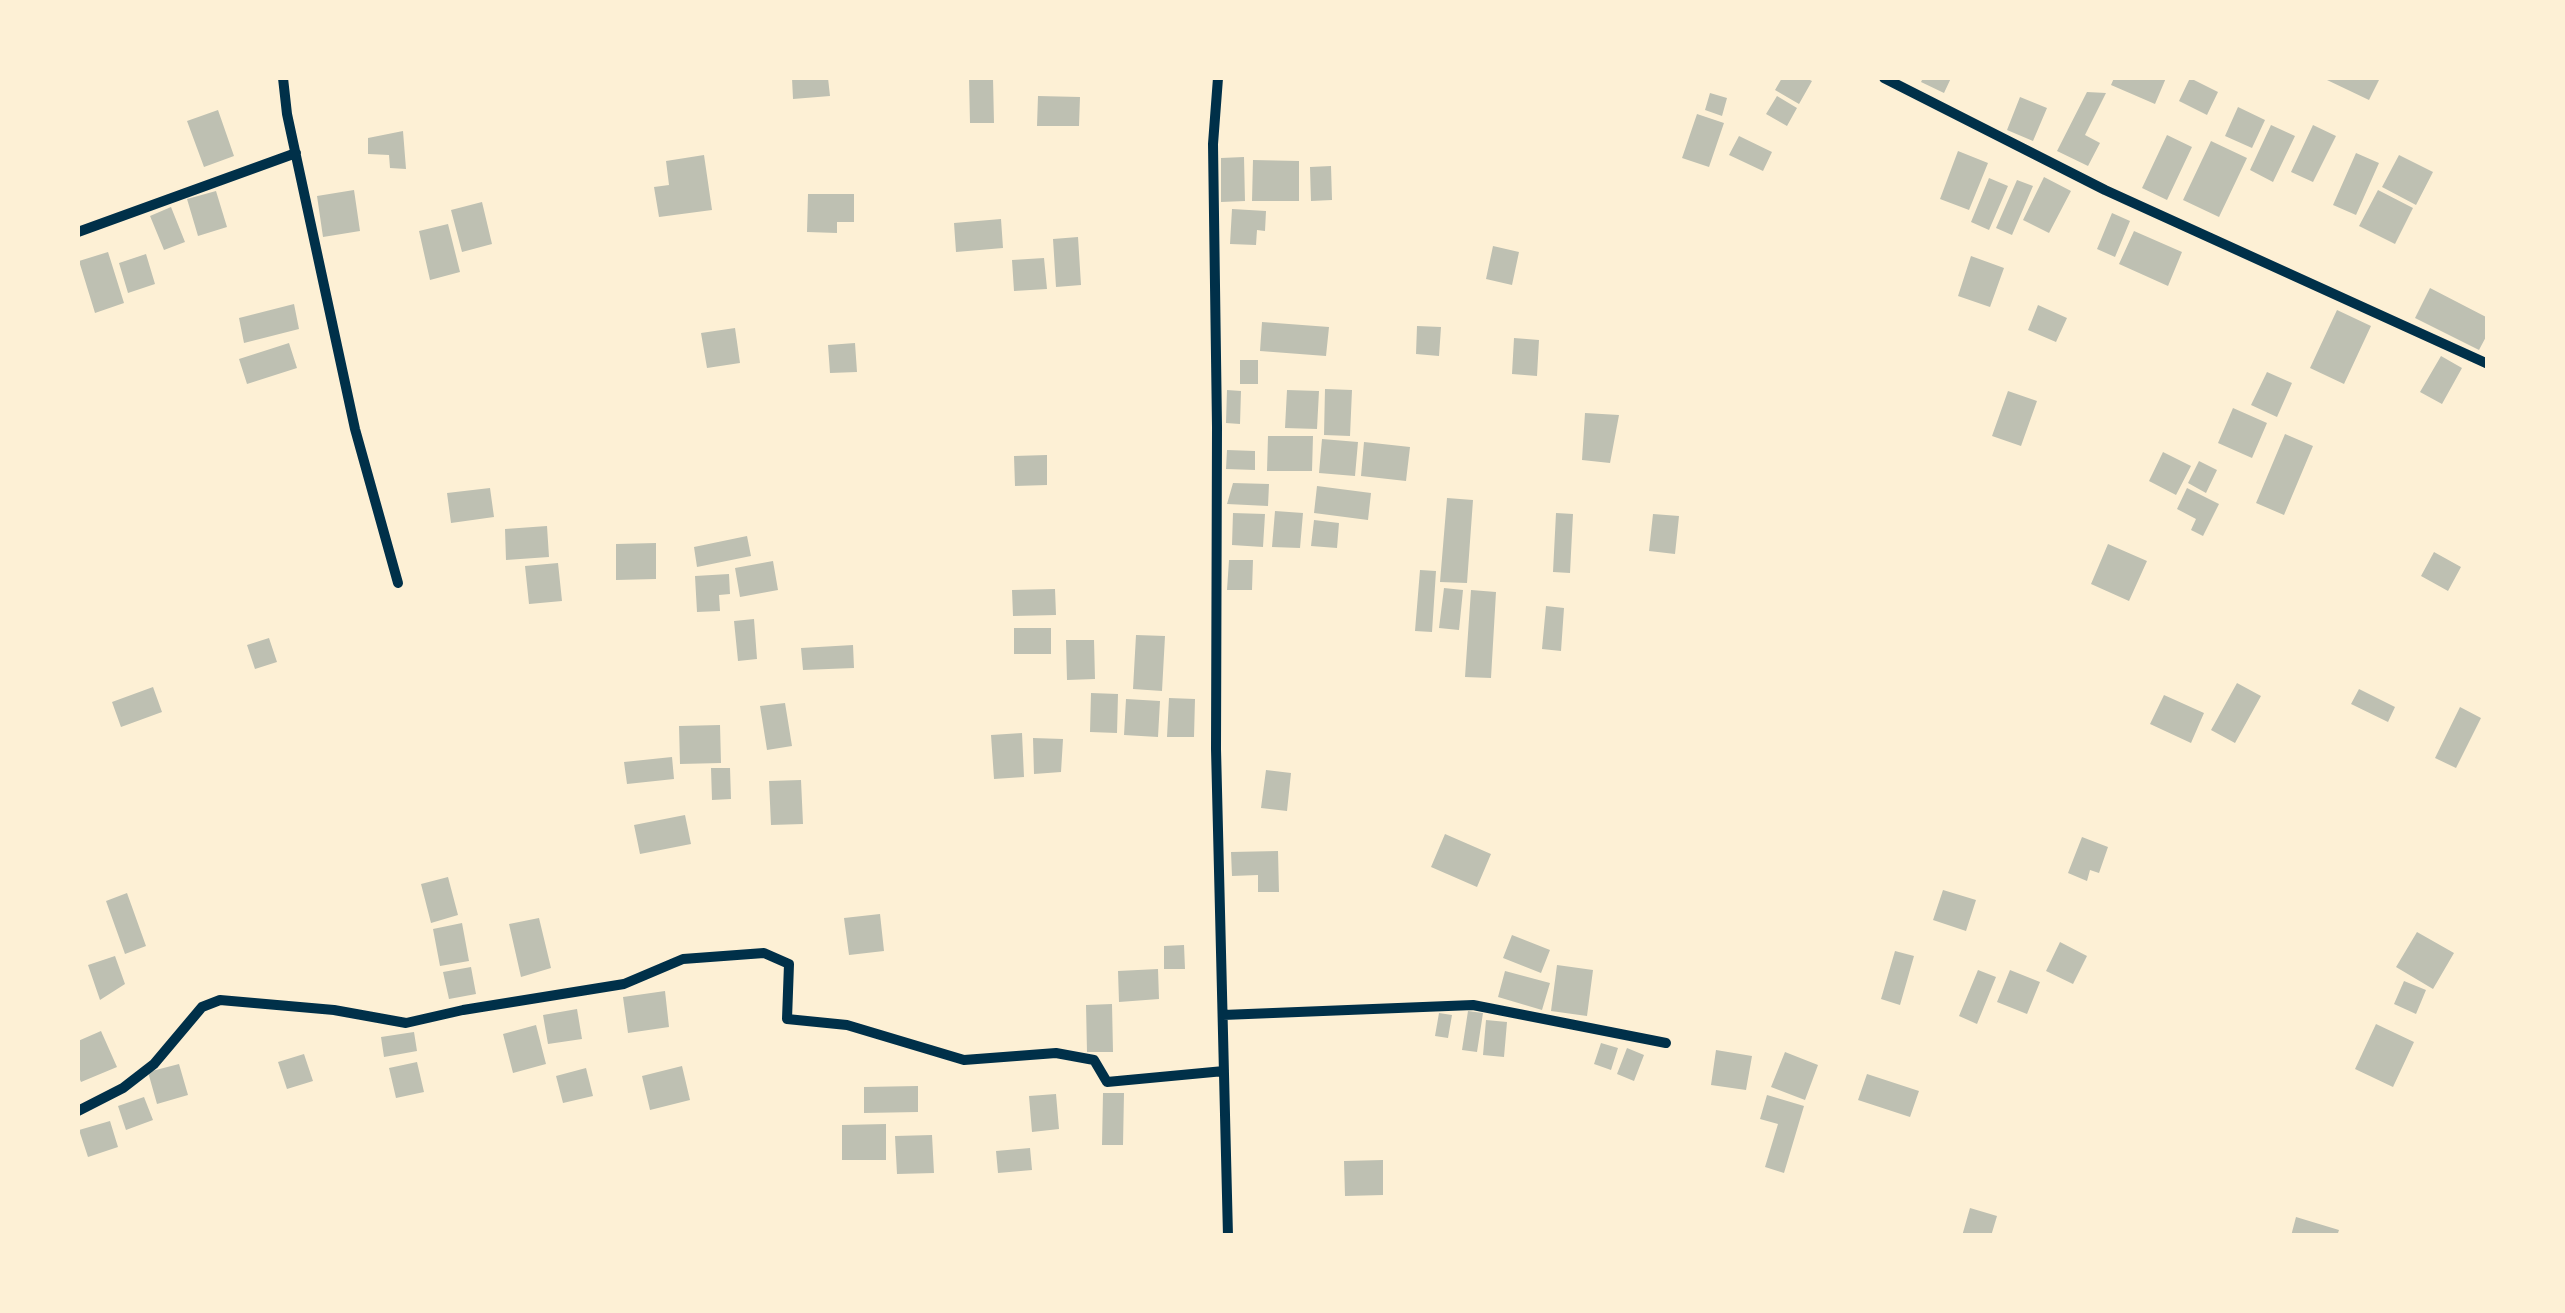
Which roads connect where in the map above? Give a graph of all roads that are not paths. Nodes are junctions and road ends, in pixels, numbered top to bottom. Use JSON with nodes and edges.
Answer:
{"nodes":[{"id":1,"x":283,"y":78,"type":"edge"},
{"id":2,"x":1218,"y":78,"type":"edge"},
{"id":3,"x":1884,"y":78,"type":"edge"},
{"id":4,"x":293,"y":154,"type":"junction"},
{"id":5,"x":78,"y":232,"type":"edge"},
{"id":6,"x":2488,"y":364,"type":"edge"},
{"id":7,"x":398,"y":583,"type":"dead end"},
{"id":8,"x":1222,"y":1015,"type":"junction"},
{"id":9,"x":1666,"y":1043,"type":"dead end"},
{"id":10,"x":1224,"y":1071,"type":"junction"},
{"id":11,"x":78,"y":1112,"type":"edge"},
{"id":12,"x":1228,"y":1236,"type":"edge"}],
"edges":[{"from":1,"to":4,"type":"street"},
{"from":2,"to":8,"type":"street"},
{"from":3,"to":6,"type":"street"},
{"from":4,"to":5,"type":"street"},
{"from":4,"to":7,"type":"street"},
{"from":8,"to":9,"type":"street"},
{"from":8,"to":10,"type":"street"},
{"from":10,"to":11,"type":"street"},
{"from":10,"to":12,"type":"street"}]}
